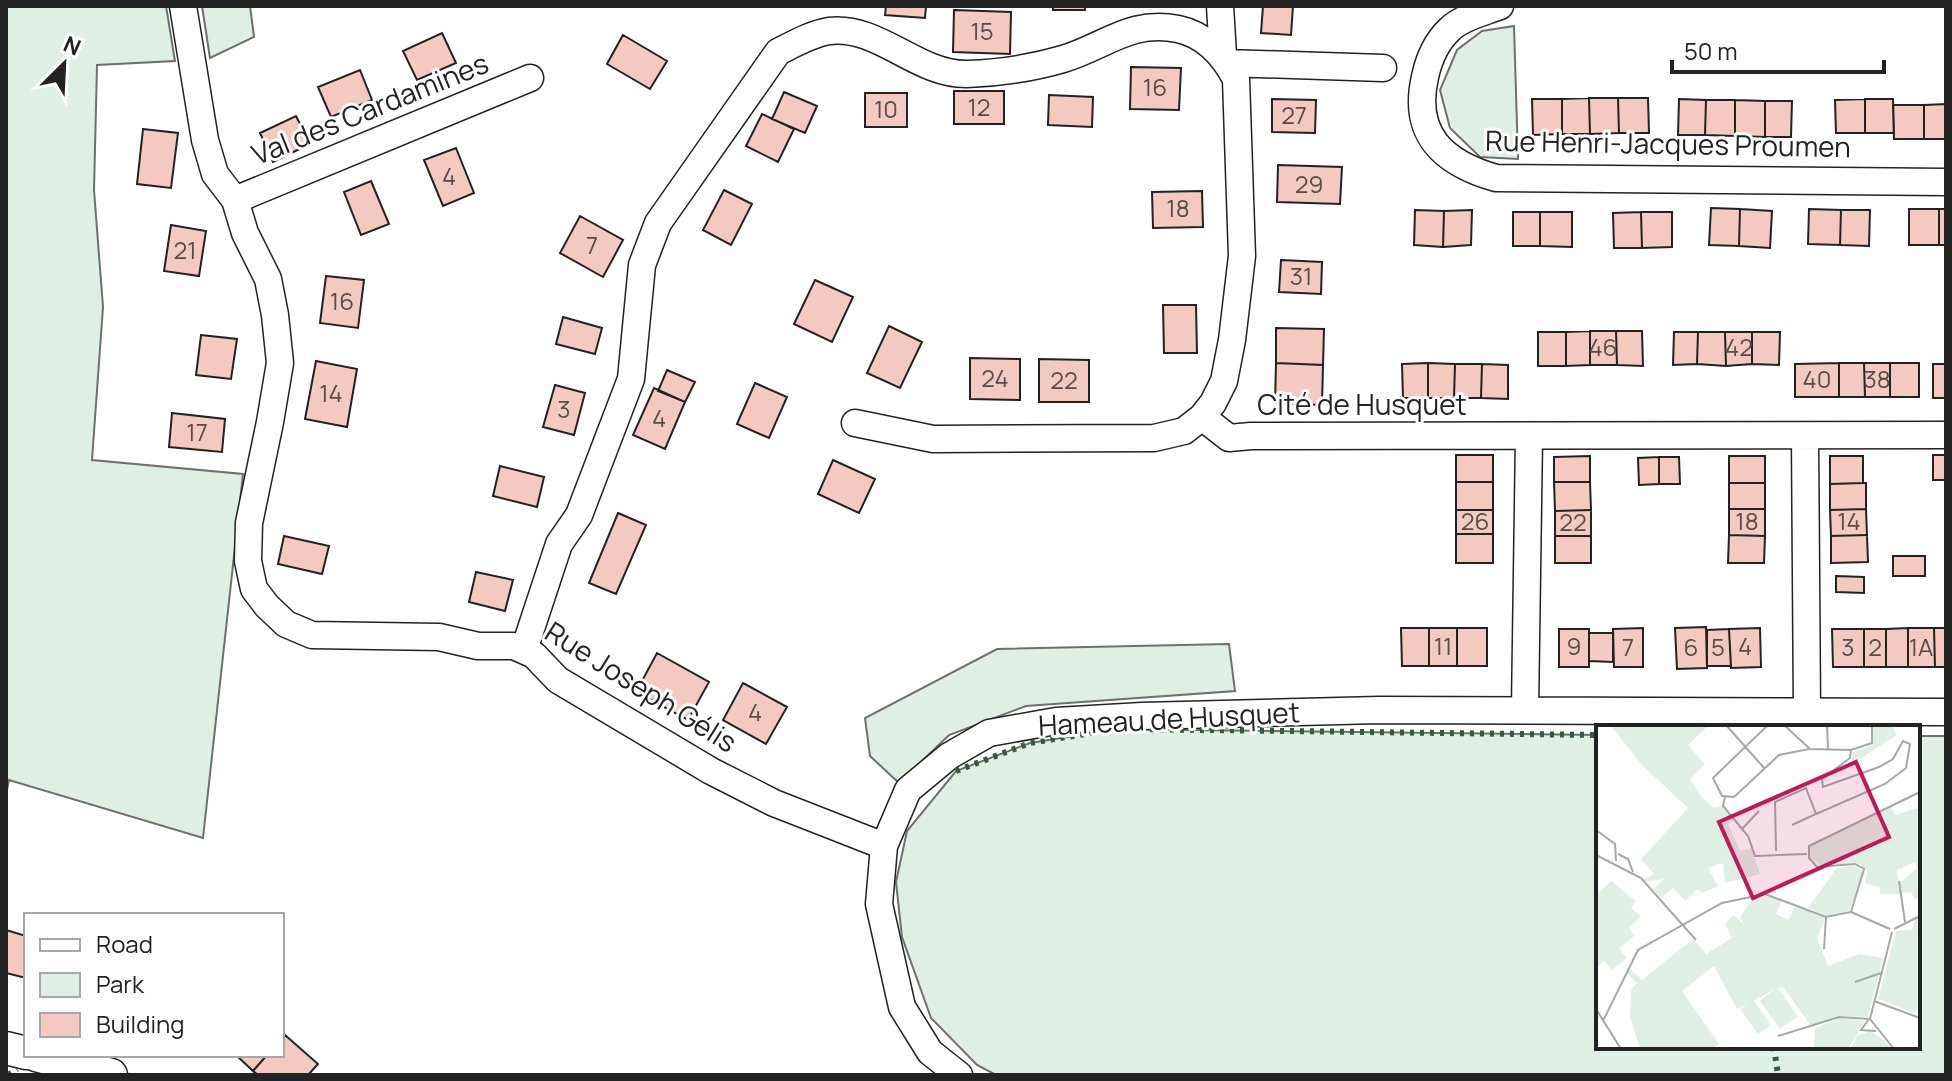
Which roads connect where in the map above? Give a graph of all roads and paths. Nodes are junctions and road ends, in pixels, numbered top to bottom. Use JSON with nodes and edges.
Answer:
{"nodes":[{"id":1,"x":183,"y":6,"type":"edge"},
{"id":2,"x":1220,"y":6,"type":"edge"},
{"id":3,"x":1500,"y":6,"type":"edge"},
{"id":4,"x":1225,"y":59,"type":"junction"},
{"id":5,"x":1383,"y":68,"type":"dead end"},
{"id":6,"x":530,"y":78,"type":"dead end"},
{"id":7,"x":1946,"y":182,"type":"edge"},
{"id":8,"x":235,"y":200,"type":"junction"},
{"id":9,"x":1202,"y":417,"type":"junction"},
{"id":10,"x":855,"y":423,"type":"dead end"},
{"id":11,"x":1946,"y":435,"type":"edge"},
{"id":12,"x":1805,"y":436,"type":"junction"},
{"id":13,"x":1529,"y":437,"type":"junction"},
{"id":14,"x":524,"y":650,"type":"junction"},
{"id":15,"x":1525,"y":709,"type":"junction"},
{"id":16,"x":1807,"y":711,"type":"junction"},
{"id":17,"x":1939,"y":712,"type":"edge"},
{"id":18,"x":884,"y":846,"type":"junction"},
{"id":19,"x":44,"y":1057,"type":"edge"},
{"id":20,"x":111,"y":1075,"type":"edge"},
{"id":21,"x":959,"y":1075,"type":"edge"}],
"edges":[{"from":1,"to":8,"type":"street","name":"Rue Joseph Gélis"},
{"from":2,"to":4,"type":"street"},
{"from":3,"to":7,"type":"street","name":"Rue Henri-Jacques Proumen"},
{"from":4,"to":5,"type":"street"},
{"from":4,"to":9,"type":"street"},
{"from":4,"to":14,"type":"street"},
{"from":6,"to":8,"type":"street","name":"Val des Cardamines"},
{"from":8,"to":14,"type":"street","name":"Rue Joseph Gélis"},
{"from":9,"to":10,"type":"street"},
{"from":9,"to":13,"type":"street","name":"Cité de Husquet"},
{"from":11,"to":12,"type":"street","name":"Cité de Husquet"},
{"from":12,"to":13,"type":"street","name":"Cité de Husquet"},
{"from":12,"to":16,"type":"street"},
{"from":13,"to":15,"type":"street"},
{"from":14,"to":18,"type":"street","name":"Rue Joseph Gélis"},
{"from":15,"to":16,"type":"street"},
{"from":15,"to":18,"type":"street","name":"Hameau de Husquet"},
{"from":16,"to":17,"type":"street"},
{"from":18,"to":21,"type":"street","name":"Hameau de Husquet"},
{"from":19,"to":20,"type":"street"}]}
